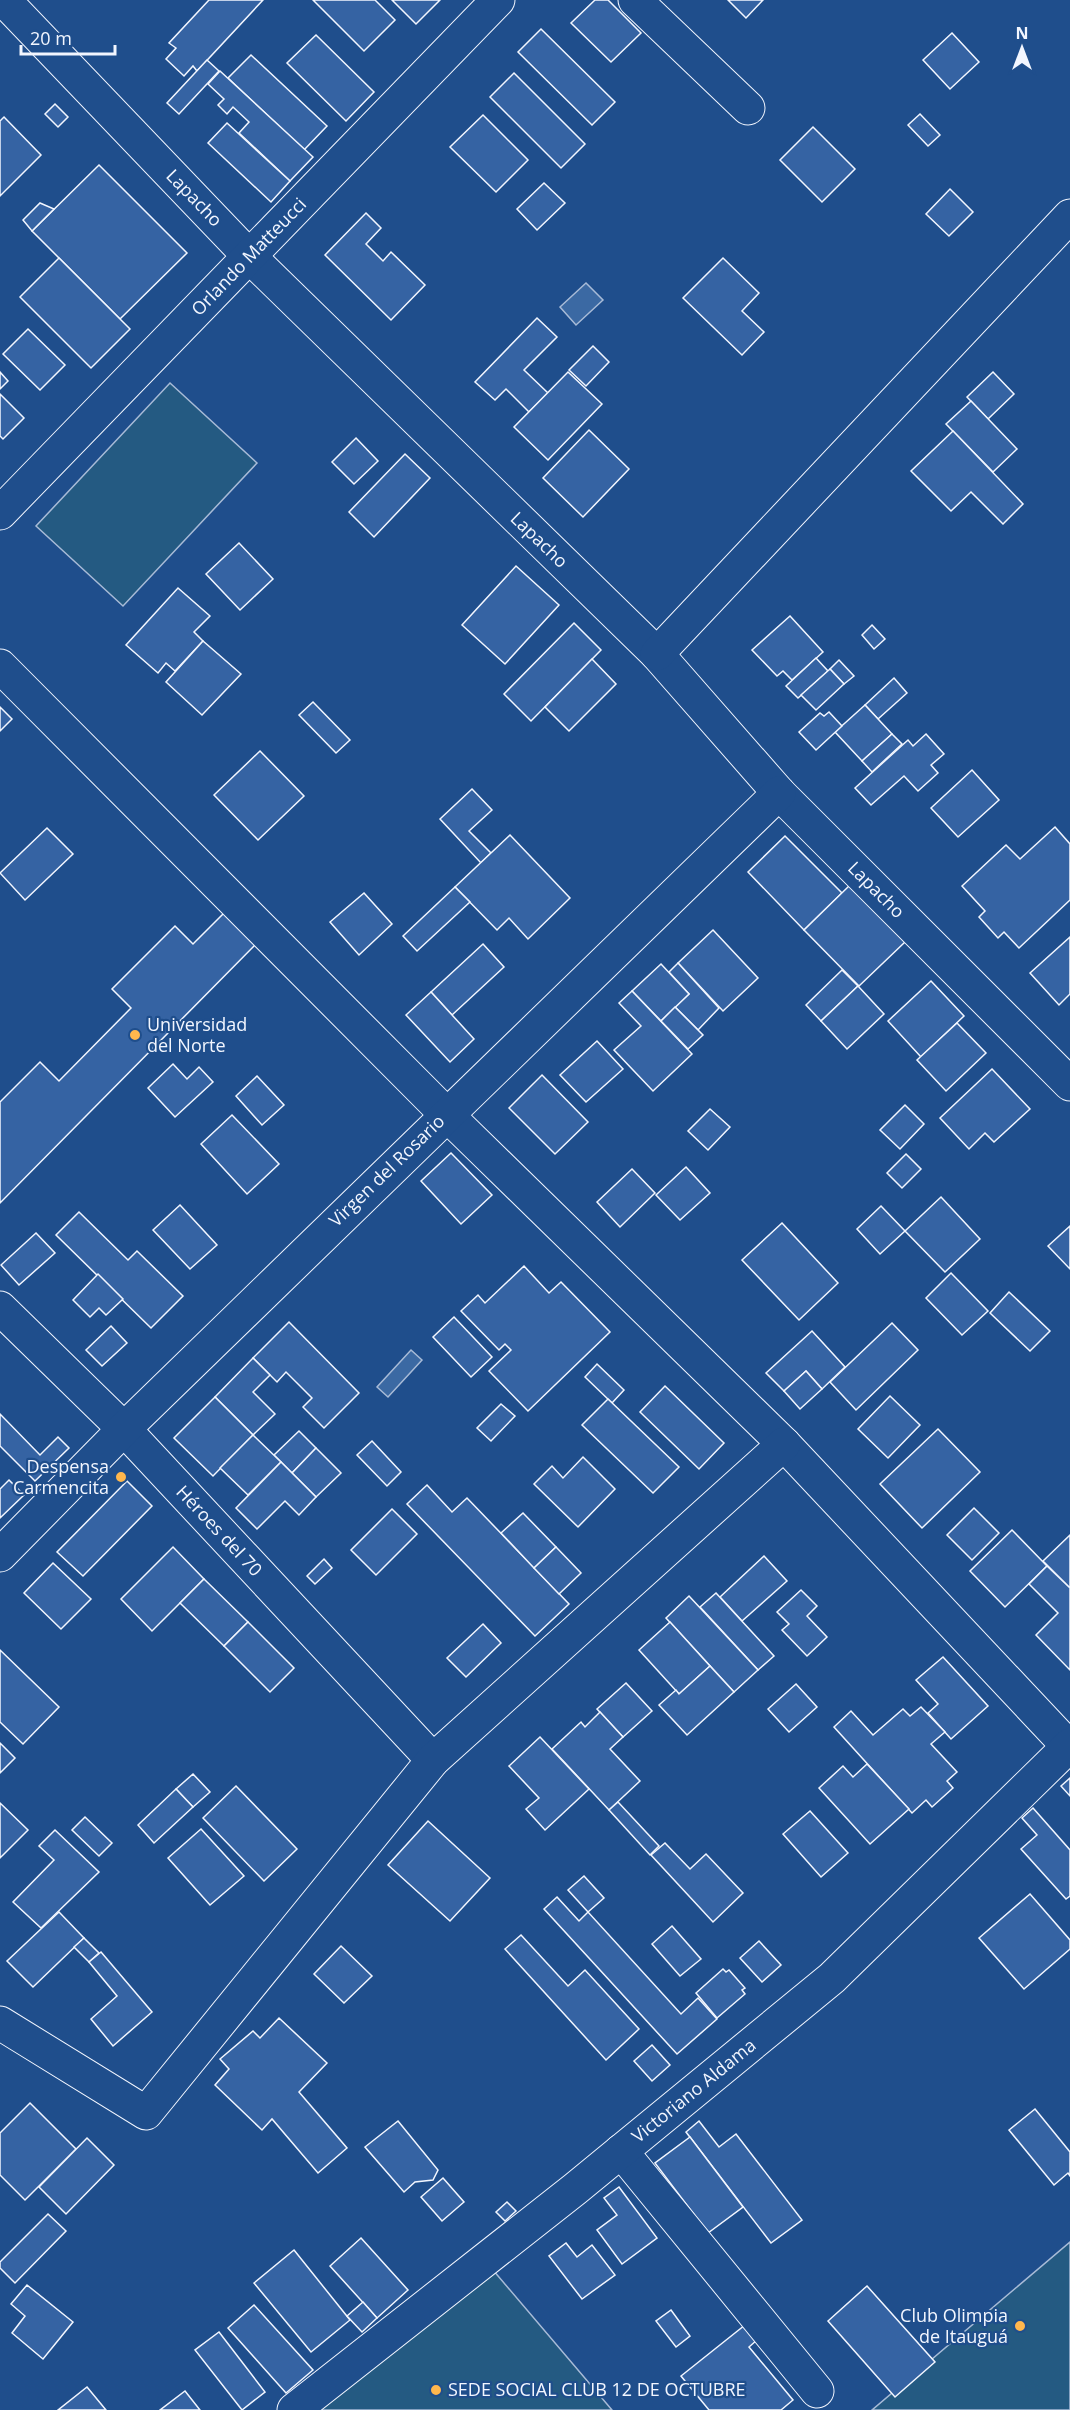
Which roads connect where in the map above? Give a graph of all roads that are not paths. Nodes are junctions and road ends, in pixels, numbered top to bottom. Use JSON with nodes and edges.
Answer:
{"nodes":[{"id":1,"x":4,"y":0,"type":"edge"},
{"id":2,"x":498,"y":0,"type":"edge"},
{"id":3,"x":635,"y":0,"type":"edge"},
{"id":4,"x":748,"y":108,"type":"dead end"},
{"id":5,"x":1070,"y":216,"type":"edge"},
{"id":6,"x":250,"y":257,"type":"junction"},
{"id":7,"x":0,"y":513,"type":"edge"},
{"id":8,"x":657,"y":654,"type":"junction"},
{"id":9,"x":0,"y":666,"type":"edge"},
{"id":10,"x":779,"y":793,"type":"junction"},
{"id":11,"x":1070,"y":1084,"type":"edge"},
{"id":12,"x":446,"y":1114,"type":"junction"},
{"id":13,"x":0,"y":1308,"type":"edge"},
{"id":14,"x":124,"y":1429,"type":"junction"},
{"id":15,"x":784,"y":1444,"type":"junction"},
{"id":16,"x":0,"y":1555,"type":"edge"},
{"id":17,"x":1069,"y":1746,"type":"edge"},
{"id":18,"x":433,"y":1760,"type":"junction"},
{"id":19,"x":0,"y":2023,"type":"edge"},
{"id":20,"x":621,"y":2151,"type":"junction"},
{"id":21,"x":816,"y":2391,"type":"dead end"},
{"id":22,"x":294,"y":2410,"type":"edge"}],
"edges":[{"from":1,"to":6,"type":"street","name":"Lapacho"},
{"from":2,"to":6,"type":"street","name":"Orlando Matteucci"},
{"from":3,"to":4,"type":"street"},
{"from":5,"to":8,"type":"street"},
{"from":6,"to":7,"type":"street","name":"Orlando Matteucci"},
{"from":6,"to":8,"type":"street","name":"Lapacho"},
{"from":8,"to":10,"type":"street","name":"Lapacho"},
{"from":9,"to":12,"type":"street"},
{"from":10,"to":11,"type":"street","name":"Lapacho"},
{"from":10,"to":12,"type":"street","name":"Virgen del Rosario"},
{"from":12,"to":14,"type":"street","name":"Virgen del Rosario"},
{"from":12,"to":15,"type":"street"},
{"from":13,"to":14,"type":"street","name":"Héroes del 70"},
{"from":14,"to":16,"type":"street","name":"Virgen del Rosario"},
{"from":14,"to":18,"type":"street","name":"Héroes del 70"},
{"from":15,"to":17,"type":"street"},
{"from":15,"to":18,"type":"street"},
{"from":17,"to":20,"type":"street","name":"Victoriano Aldama"},
{"from":18,"to":19,"type":"street"},
{"from":20,"to":21,"type":"street"},
{"from":20,"to":22,"type":"street","name":"Victoriano Aldama"}]}
